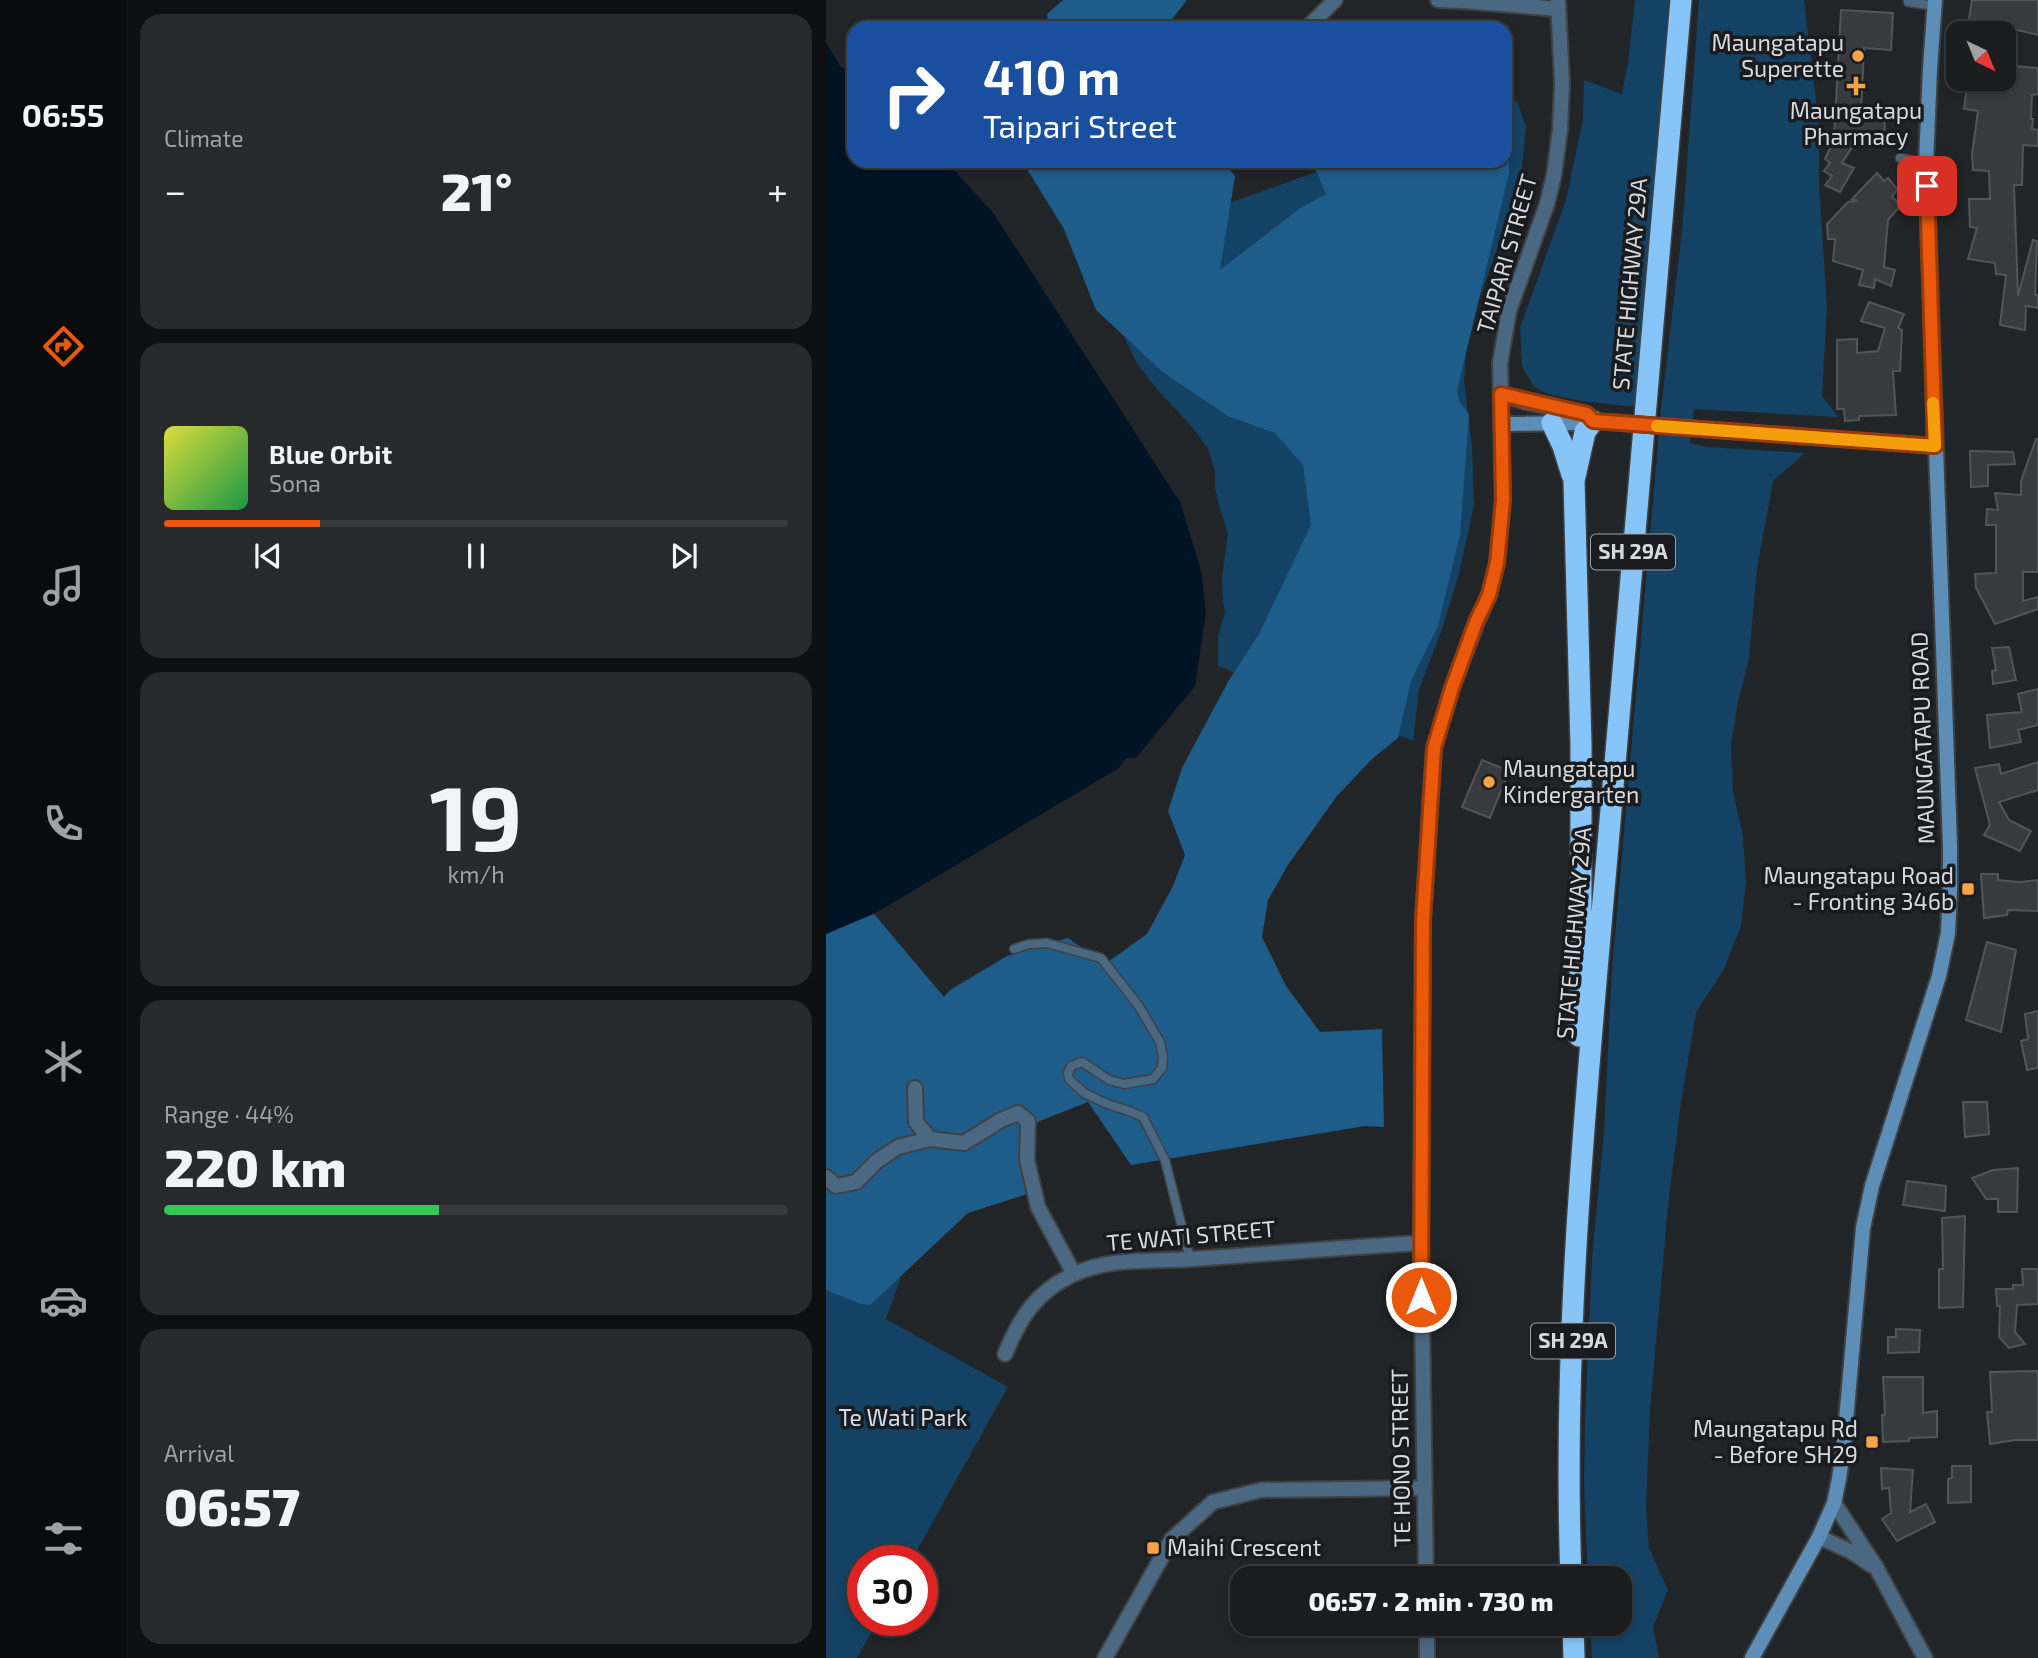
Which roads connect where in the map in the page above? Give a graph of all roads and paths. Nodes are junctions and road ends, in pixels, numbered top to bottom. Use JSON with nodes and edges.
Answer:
{"nodes":[{"id":1,"x":1335,"y":0,"type":"edge"},
{"id":2,"x":1438,"y":0,"type":"edge"},
{"id":3,"x":1465,"y":0,"type":"edge"},
{"id":4,"x":1681,"y":0,"type":"edge"},
{"id":5,"x":1908,"y":2,"type":"dead end"},
{"id":6,"x":1935,"y":3,"type":"edge"},
{"id":7,"x":1558,"y":5,"type":"edge"},
{"id":8,"x":1314,"y":21,"type":"edge"},
{"id":9,"x":1900,"y":158,"type":"dead end"},
{"id":10,"x":1926,"y":163,"type":"junction"},
{"id":11,"x":1501,"y":394,"type":"junction"},
{"id":12,"x":1602,"y":422,"type":"junction"},
{"id":13,"x":1552,"y":423,"type":"junction"},
{"id":14,"x":1502,"y":424,"type":"junction"},
{"id":15,"x":1935,"y":446,"type":"junction"},
{"id":16,"x":1574,"y":481,"type":"junction"},
{"id":17,"x":1014,"y":949,"type":"dead end"},
{"id":18,"x":915,"y":1088,"type":"dead end"},
{"id":19,"x":1586,"y":1104,"type":"junction"},
{"id":20,"x":930,"y":1139,"type":"junction"},
{"id":21,"x":826,"y":1177,"type":"edge"},
{"id":22,"x":1421,"y":1243,"type":"junction"},
{"id":23,"x":1190,"y":1259,"type":"junction"},
{"id":24,"x":1074,"y":1275,"type":"junction"},
{"id":25,"x":1005,"y":1354,"type":"dead end"},
{"id":26,"x":1424,"y":1488,"type":"junction"},
{"id":27,"x":1834,"y":1503,"type":"junction"},
{"id":28,"x":1819,"y":1537,"type":"junction"},
{"id":29,"x":1426,"y":1566,"type":"edge"},
{"id":30,"x":1570,"y":1566,"type":"edge"},
{"id":31,"x":1876,"y":1567,"type":"junction"},
{"id":32,"x":1427,"y":1636,"type":"edge"},
{"id":33,"x":1573,"y":1636,"type":"edge"},
{"id":34,"x":1105,"y":1658,"type":"edge"},
{"id":35,"x":1427,"y":1658,"type":"edge"},
{"id":36,"x":1574,"y":1658,"type":"edge"},
{"id":37,"x":1752,"y":1658,"type":"edge"},
{"id":38,"x":1925,"y":1658,"type":"edge"}],
"edges":[{"from":1,"to":8,"type":"street"},
{"from":2,"to":3,"type":"street"},
{"from":3,"to":7,"type":"street"},
{"from":4,"to":19,"type":"highway","name":"STATE HIGHWAY 29A","number":"SH 29A"},
{"from":5,"to":6,"type":"lane"},
{"from":6,"to":10,"type":"street","name":"MAUNGATAPU ROAD"},
{"from":7,"to":11,"type":"street","name":"TAIPARI STREET"},
{"from":9,"to":10,"type":"lane"},
{"from":10,"to":15,"type":"street","name":"MAUNGATAPU ROAD"},
{"from":11,"to":12,"type":"street"},
{"from":11,"to":14,"type":"street","name":"TAIPARI STREET"},
{"from":12,"to":13,"type":"street"},
{"from":12,"to":15,"type":"street","bridge":true},
{"from":12,"to":16,"type":"highway","number":"SH 29A"},
{"from":13,"to":14,"type":"street"},
{"from":13,"to":16,"type":"highway","number":"SH 29A"},
{"from":14,"to":22,"type":"street","name":"TE HONO STREET"},
{"from":15,"to":27,"type":"street","name":"MAUNGATAPU ROAD"},
{"from":16,"to":19,"type":"highway","number":"SH 29A"},
{"from":17,"to":23,"type":"lane"},
{"from":18,"to":20,"type":"street"},
{"from":19,"to":30,"type":"highway","name":"STATE HIGHWAY 29A","number":"SH 29A"},
{"from":20,"to":21,"type":"street"},
{"from":20,"to":24,"type":"street"},
{"from":22,"to":23,"type":"street","name":"TE WATI STREET"},
{"from":22,"to":26,"type":"street","name":"TE HONO STREET"},
{"from":23,"to":24,"type":"street","name":"TE WATI STREET"},
{"from":24,"to":25,"type":"street","name":"TE WATI STREET"},
{"from":26,"to":29,"type":"street","name":"TE HONO STREET"},
{"from":26,"to":34,"type":"street"},
{"from":27,"to":28,"type":"street","name":"MAUNGATAPU ROAD"},
{"from":27,"to":31,"type":"street"},
{"from":28,"to":31,"type":"street"},
{"from":28,"to":37,"type":"street","name":"MAUNGATAPU ROAD"},
{"from":31,"to":38,"type":"street"},
{"from":32,"to":35,"type":"street"},
{"from":33,"to":36,"type":"highway"}]}
